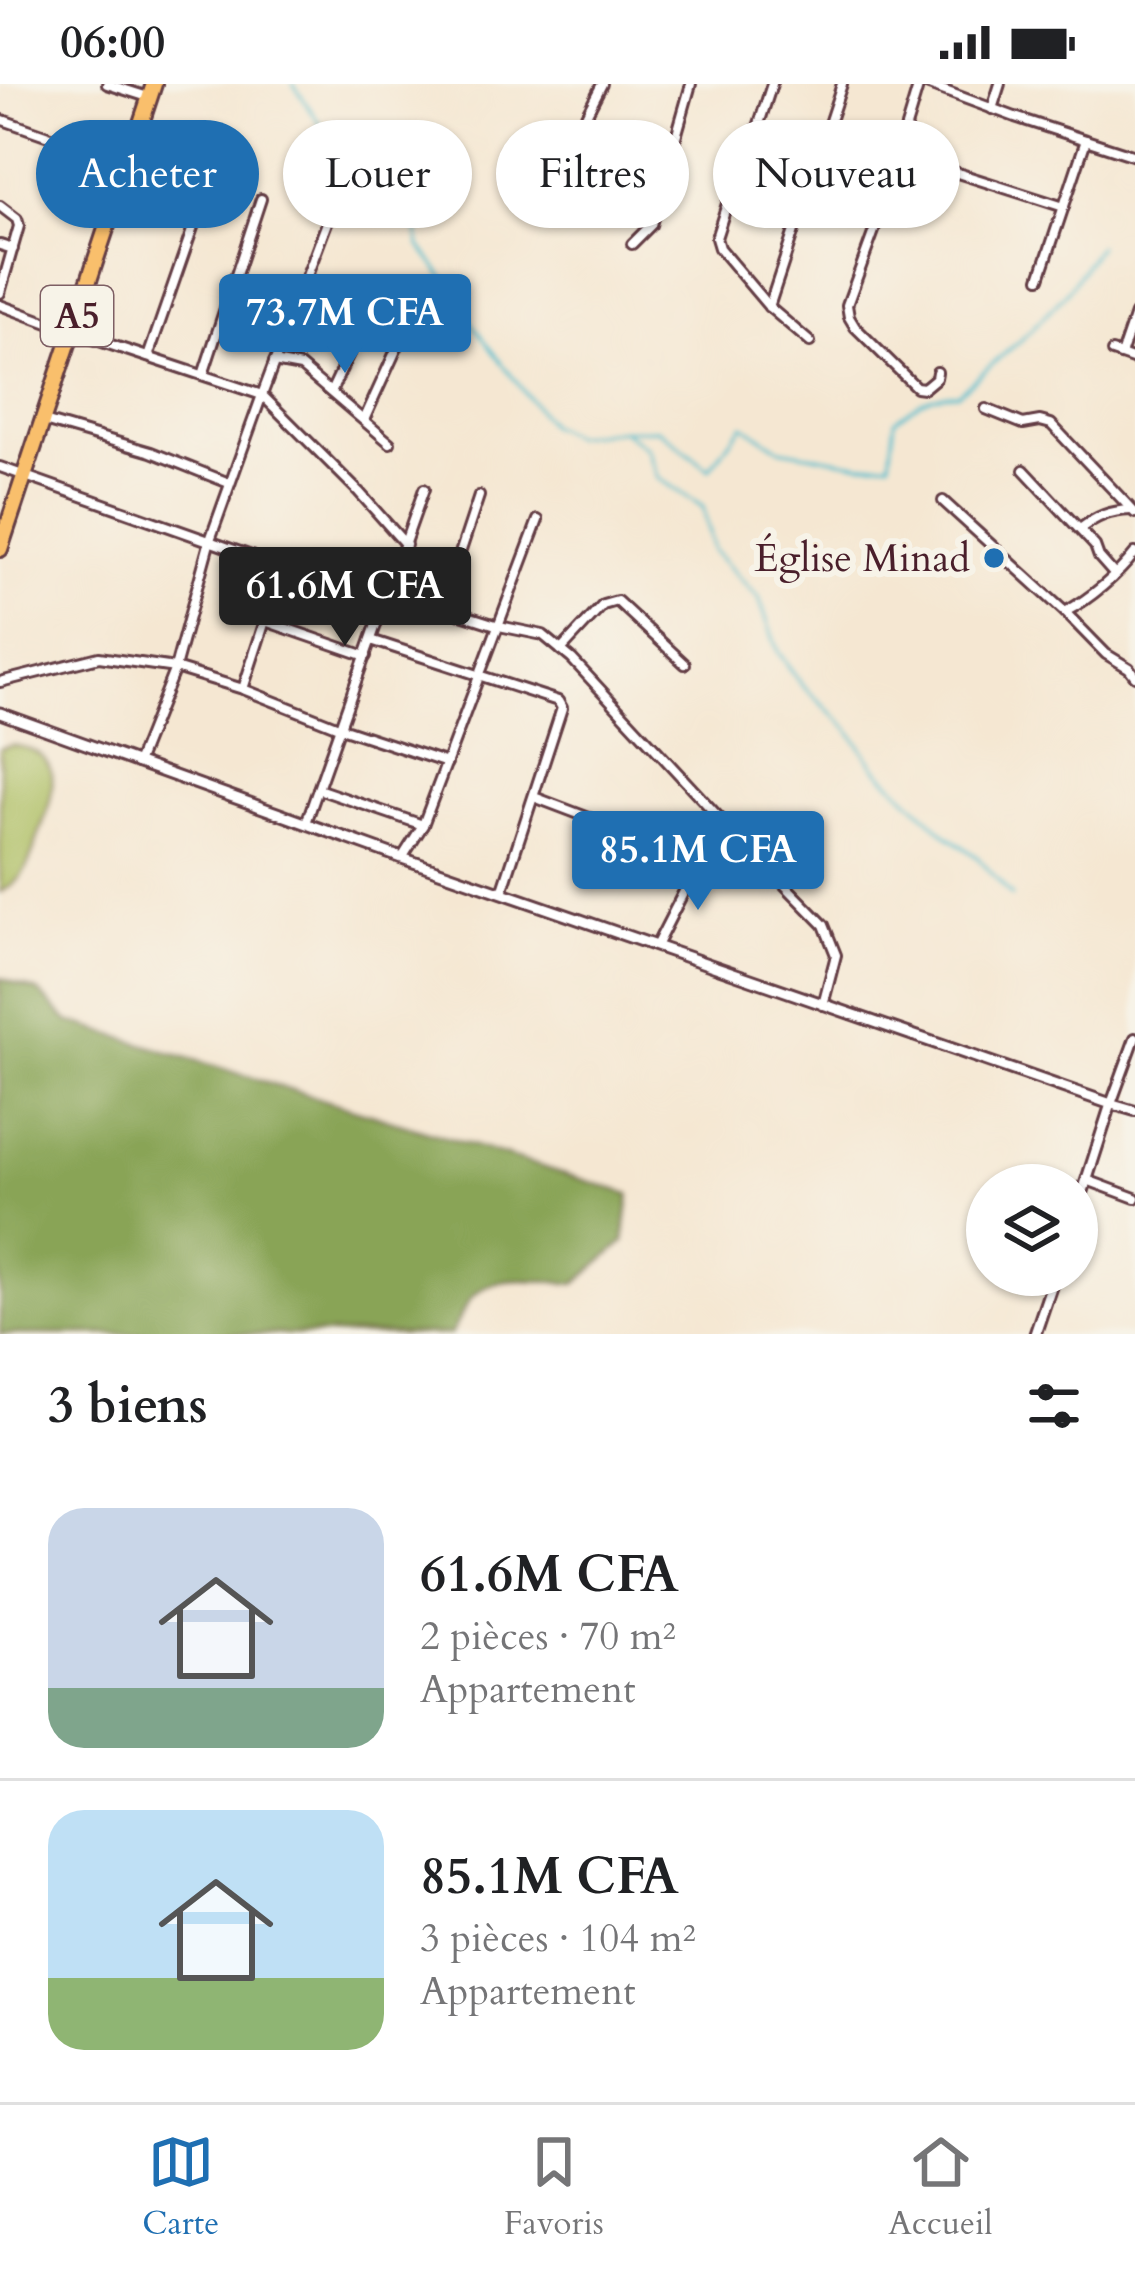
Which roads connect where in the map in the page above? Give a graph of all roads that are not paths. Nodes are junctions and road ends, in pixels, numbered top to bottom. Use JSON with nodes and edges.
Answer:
{"nodes":[{"id":1,"x":106,"y":84,"type":"edge"},
{"id":2,"x":602,"y":84,"type":"edge"},
{"id":3,"x":691,"y":84,"type":"edge"},
{"id":4,"x":772,"y":84,"type":"edge"},
{"id":5,"x":842,"y":84,"type":"edge"},
{"id":6,"x":923,"y":84,"type":"edge"},
{"id":7,"x":1000,"y":84,"type":"edge"},
{"id":8,"x":152,"y":90,"type":"edge"},
{"id":9,"x":992,"y":109,"type":"junction"},
{"id":10,"x":0,"y":119,"type":"edge"},
{"id":11,"x":142,"y":120,"type":"edge"},
{"id":12,"x":583,"y":120,"type":"edge"},
{"id":13,"x":910,"y":120,"type":"edge"},
{"id":14,"x":36,"y":132,"type":"edge"},
{"id":15,"x":1086,"y":140,"type":"junction"},
{"id":16,"x":1135,"y":156,"type":"edge"},
{"id":17,"x":960,"y":174,"type":"edge"},
{"id":18,"x":261,"y":200,"type":"dead end"},
{"id":19,"x":0,"y":206,"type":"edge"},
{"id":20,"x":1064,"y":207,"type":"junction"},
{"id":21,"x":107,"y":228,"type":"edge"},
{"id":22,"x":193,"y":228,"type":"edge"},
{"id":23,"x":325,"y":228,"type":"edge"},
{"id":24,"x":873,"y":228,"type":"edge"},
{"id":25,"x":0,"y":244,"type":"edge"},
{"id":26,"x":632,"y":244,"type":"dead end"},
{"id":27,"x":13,"y":249,"type":"junction"},
{"id":28,"x":1040,"y":278,"type":"dead end"},
{"id":29,"x":0,"y":293,"type":"edge"},
{"id":30,"x":0,"y":305,"type":"edge"},
{"id":31,"x":769,"y":307,"type":"junction"},
{"id":32,"x":367,"y":314,"type":"dead end"},
{"id":33,"x":1135,"y":314,"type":"edge"},
{"id":34,"x":406,"y":328,"type":"dead end"},
{"id":35,"x":72,"y":332,"type":"junction"},
{"id":36,"x":810,"y":342,"type":"dead end"},
{"id":37,"x":148,"y":357,"type":"junction"},
{"id":38,"x":1135,"y":360,"type":"edge"},
{"id":39,"x":274,"y":362,"type":"junction"},
{"id":40,"x":937,"y":372,"type":"dead end"},
{"id":41,"x":203,"y":375,"type":"junction"},
{"id":42,"x":331,"y":392,"type":"junction"},
{"id":43,"x":262,"y":395,"type":"junction"},
{"id":44,"x":986,"y":409,"type":"dead end"},
{"id":45,"x":43,"y":420,"type":"junction"},
{"id":46,"x":364,"y":421,"type":"junction"},
{"id":47,"x":390,"y":443,"type":"dead end"},
{"id":48,"x":0,"y":467,"type":"edge"},
{"id":49,"x":1024,"y":470,"type":"dead end"},
{"id":50,"x":25,"y":475,"type":"junction"},
{"id":51,"x":229,"y":483,"type":"junction"},
{"id":52,"x":424,"y":489,"type":"dead end"},
{"id":53,"x":478,"y":496,"type":"dead end"},
{"id":54,"x":943,"y":501,"type":"dead end"},
{"id":55,"x":1133,"y":512,"type":"edge"},
{"id":56,"x":538,"y":520,"type":"dead end"},
{"id":57,"x":1080,"y":529,"type":"junction"},
{"id":58,"x":210,"y":540,"type":"junction"},
{"id":59,"x":406,"y":545,"type":"junction"},
{"id":60,"x":0,"y":549,"type":"edge"},
{"id":61,"x":1135,"y":554,"type":"edge"},
{"id":62,"x":282,"y":568,"type":"junction"},
{"id":63,"x":1114,"y":574,"type":"junction"},
{"id":64,"x":388,"y":590,"type":"junction"},
{"id":65,"x":384,"y":603,"type":"junction"},
{"id":66,"x":442,"y":608,"type":"junction"},
{"id":67,"x":1065,"y":612,"type":"junction"},
{"id":68,"x":266,"y":621,"type":"junction"},
{"id":69,"x":499,"y":626,"type":"junction"},
{"id":70,"x":371,"y":640,"type":"junction"},
{"id":71,"x":561,"y":650,"type":"junction"},
{"id":72,"x":366,"y":656,"type":"junction"},
{"id":73,"x":685,"y":664,"type":"dead end"},
{"id":74,"x":175,"y":668,"type":"junction"},
{"id":75,"x":480,"y":676,"type":"junction"},
{"id":76,"x":1135,"y":676,"type":"edge"},
{"id":77,"x":0,"y":682,"type":"edge"},
{"id":78,"x":243,"y":689,"type":"junction"},
{"id":79,"x":0,"y":713,"type":"edge"},
{"id":80,"x":340,"y":728,"type":"junction"},
{"id":81,"x":137,"y":763,"type":"junction"},
{"id":82,"x":447,"y":764,"type":"junction"},
{"id":83,"x":318,"y":789,"type":"junction"},
{"id":84,"x":534,"y":797,"type":"junction"},
{"id":85,"x":306,"y":823,"type":"junction"},
{"id":86,"x":423,"y":825,"type":"junction"},
{"id":87,"x":727,"y":826,"type":"junction"},
{"id":88,"x":402,"y":858,"type":"junction"},
{"id":89,"x":700,"y":860,"type":"junction"},
{"id":90,"x":502,"y":892,"type":"junction"},
{"id":91,"x":656,"y":946,"type":"junction"},
{"id":92,"x":823,"y":1004,"type":"junction"},
{"id":93,"x":1135,"y":1038,"type":"edge"},
{"id":94,"x":1111,"y":1104,"type":"junction"},
{"id":95,"x":1135,"y":1111,"type":"edge"},
{"id":96,"x":1092,"y":1164,"type":"edge"},
{"id":97,"x":1098,"y":1184,"type":"edge"},
{"id":98,"x":1135,"y":1198,"type":"edge"},
{"id":99,"x":1048,"y":1296,"type":"edge"},
{"id":100,"x":1035,"y":1334,"type":"edge"}],
"edges":[{"from":1,"to":8,"type":"street"},
{"from":2,"to":12,"type":"street"},
{"from":3,"to":26,"type":"street"},
{"from":4,"to":31,"type":"street"},
{"from":5,"to":31,"type":"street"},
{"from":6,"to":9,"type":"street"},
{"from":6,"to":13,"type":"street"},
{"from":7,"to":9,"type":"street"},
{"from":8,"to":11,"type":"main road","number":"A5"},
{"from":9,"to":15,"type":"street"},
{"from":10,"to":14,"type":"street"},
{"from":15,"to":16,"type":"street"},
{"from":15,"to":20,"type":"street"},
{"from":17,"to":20,"type":"street"},
{"from":18,"to":41,"type":"street"},
{"from":19,"to":27,"type":"street"},
{"from":20,"to":28,"type":"street"},
{"from":21,"to":35,"type":"main road","number":"A5"},
{"from":22,"to":37,"type":"street"},
{"from":23,"to":39,"type":"street"},
{"from":24,"to":40,"type":"street"},
{"from":25,"to":27,"type":"street"},
{"from":27,"to":29,"type":"street"},
{"from":30,"to":35,"type":"street"},
{"from":31,"to":36,"type":"street"},
{"from":32,"to":42,"type":"street"},
{"from":33,"to":38,"type":"street"},
{"from":34,"to":46,"type":"street"},
{"from":35,"to":37,"type":"street"},
{"from":35,"to":45,"type":"main road","number":"A5"},
{"from":37,"to":41,"type":"street"},
{"from":39,"to":42,"type":"street"},
{"from":39,"to":43,"type":"street"},
{"from":41,"to":43,"type":"street"},
{"from":42,"to":46,"type":"street"},
{"from":43,"to":51,"type":"street"},
{"from":43,"to":59,"type":"street"},
{"from":44,"to":55,"type":"street"},
{"from":45,"to":50,"type":"main road","number":"A5"},
{"from":45,"to":51,"type":"street"},
{"from":46,"to":47,"type":"street"},
{"from":48,"to":50,"type":"street"},
{"from":49,"to":57,"type":"street"},
{"from":50,"to":58,"type":"street"},
{"from":50,"to":60,"type":"main road","number":"A5"},
{"from":51,"to":58,"type":"street"},
{"from":52,"to":59,"type":"street"},
{"from":53,"to":66,"type":"street"},
{"from":54,"to":67,"type":"street"},
{"from":55,"to":57,"type":"street"},
{"from":56,"to":69,"type":"street"},
{"from":57,"to":63,"type":"street"},
{"from":58,"to":62,"type":"street"},
{"from":58,"to":74,"type":"street"},
{"from":59,"to":64,"type":"street"},
{"from":61,"to":63,"type":"street"},
{"from":62,"to":65,"type":"street"},
{"from":62,"to":68,"type":"street"},
{"from":63,"to":67,"type":"street"},
{"from":64,"to":65,"type":"street"},
{"from":64,"to":66,"type":"street"},
{"from":65,"to":70,"type":"street"},
{"from":66,"to":69,"type":"street"},
{"from":67,"to":76,"type":"street"},
{"from":68,"to":72,"type":"street"},
{"from":68,"to":78,"type":"street"},
{"from":69,"to":71,"type":"street"},
{"from":69,"to":75,"type":"street"},
{"from":70,"to":72,"type":"street"},
{"from":70,"to":75,"type":"street"},
{"from":71,"to":73,"type":"street"},
{"from":71,"to":87,"type":"street"},
{"from":72,"to":80,"type":"street"},
{"from":74,"to":77,"type":"street"},
{"from":74,"to":78,"type":"street"},
{"from":74,"to":81,"type":"street"},
{"from":75,"to":82,"type":"street"},
{"from":75,"to":84,"type":"street"},
{"from":78,"to":80,"type":"street"},
{"from":79,"to":81,"type":"street"},
{"from":80,"to":82,"type":"street"},
{"from":80,"to":83,"type":"street"},
{"from":81,"to":85,"type":"street"},
{"from":82,"to":86,"type":"street"},
{"from":83,"to":85,"type":"street"},
{"from":83,"to":86,"type":"street"},
{"from":84,"to":89,"type":"street"},
{"from":84,"to":90,"type":"street"},
{"from":85,"to":88,"type":"street"},
{"from":86,"to":88,"type":"street"},
{"from":87,"to":89,"type":"street"},
{"from":87,"to":92,"type":"street"},
{"from":88,"to":90,"type":"street"},
{"from":89,"to":91,"type":"street"},
{"from":90,"to":91,"type":"street"},
{"from":91,"to":92,"type":"street"},
{"from":92,"to":94,"type":"street"},
{"from":93,"to":94,"type":"street"},
{"from":94,"to":95,"type":"street"},
{"from":94,"to":96,"type":"street"},
{"from":97,"to":98,"type":"street"},
{"from":99,"to":100,"type":"street"}]}
